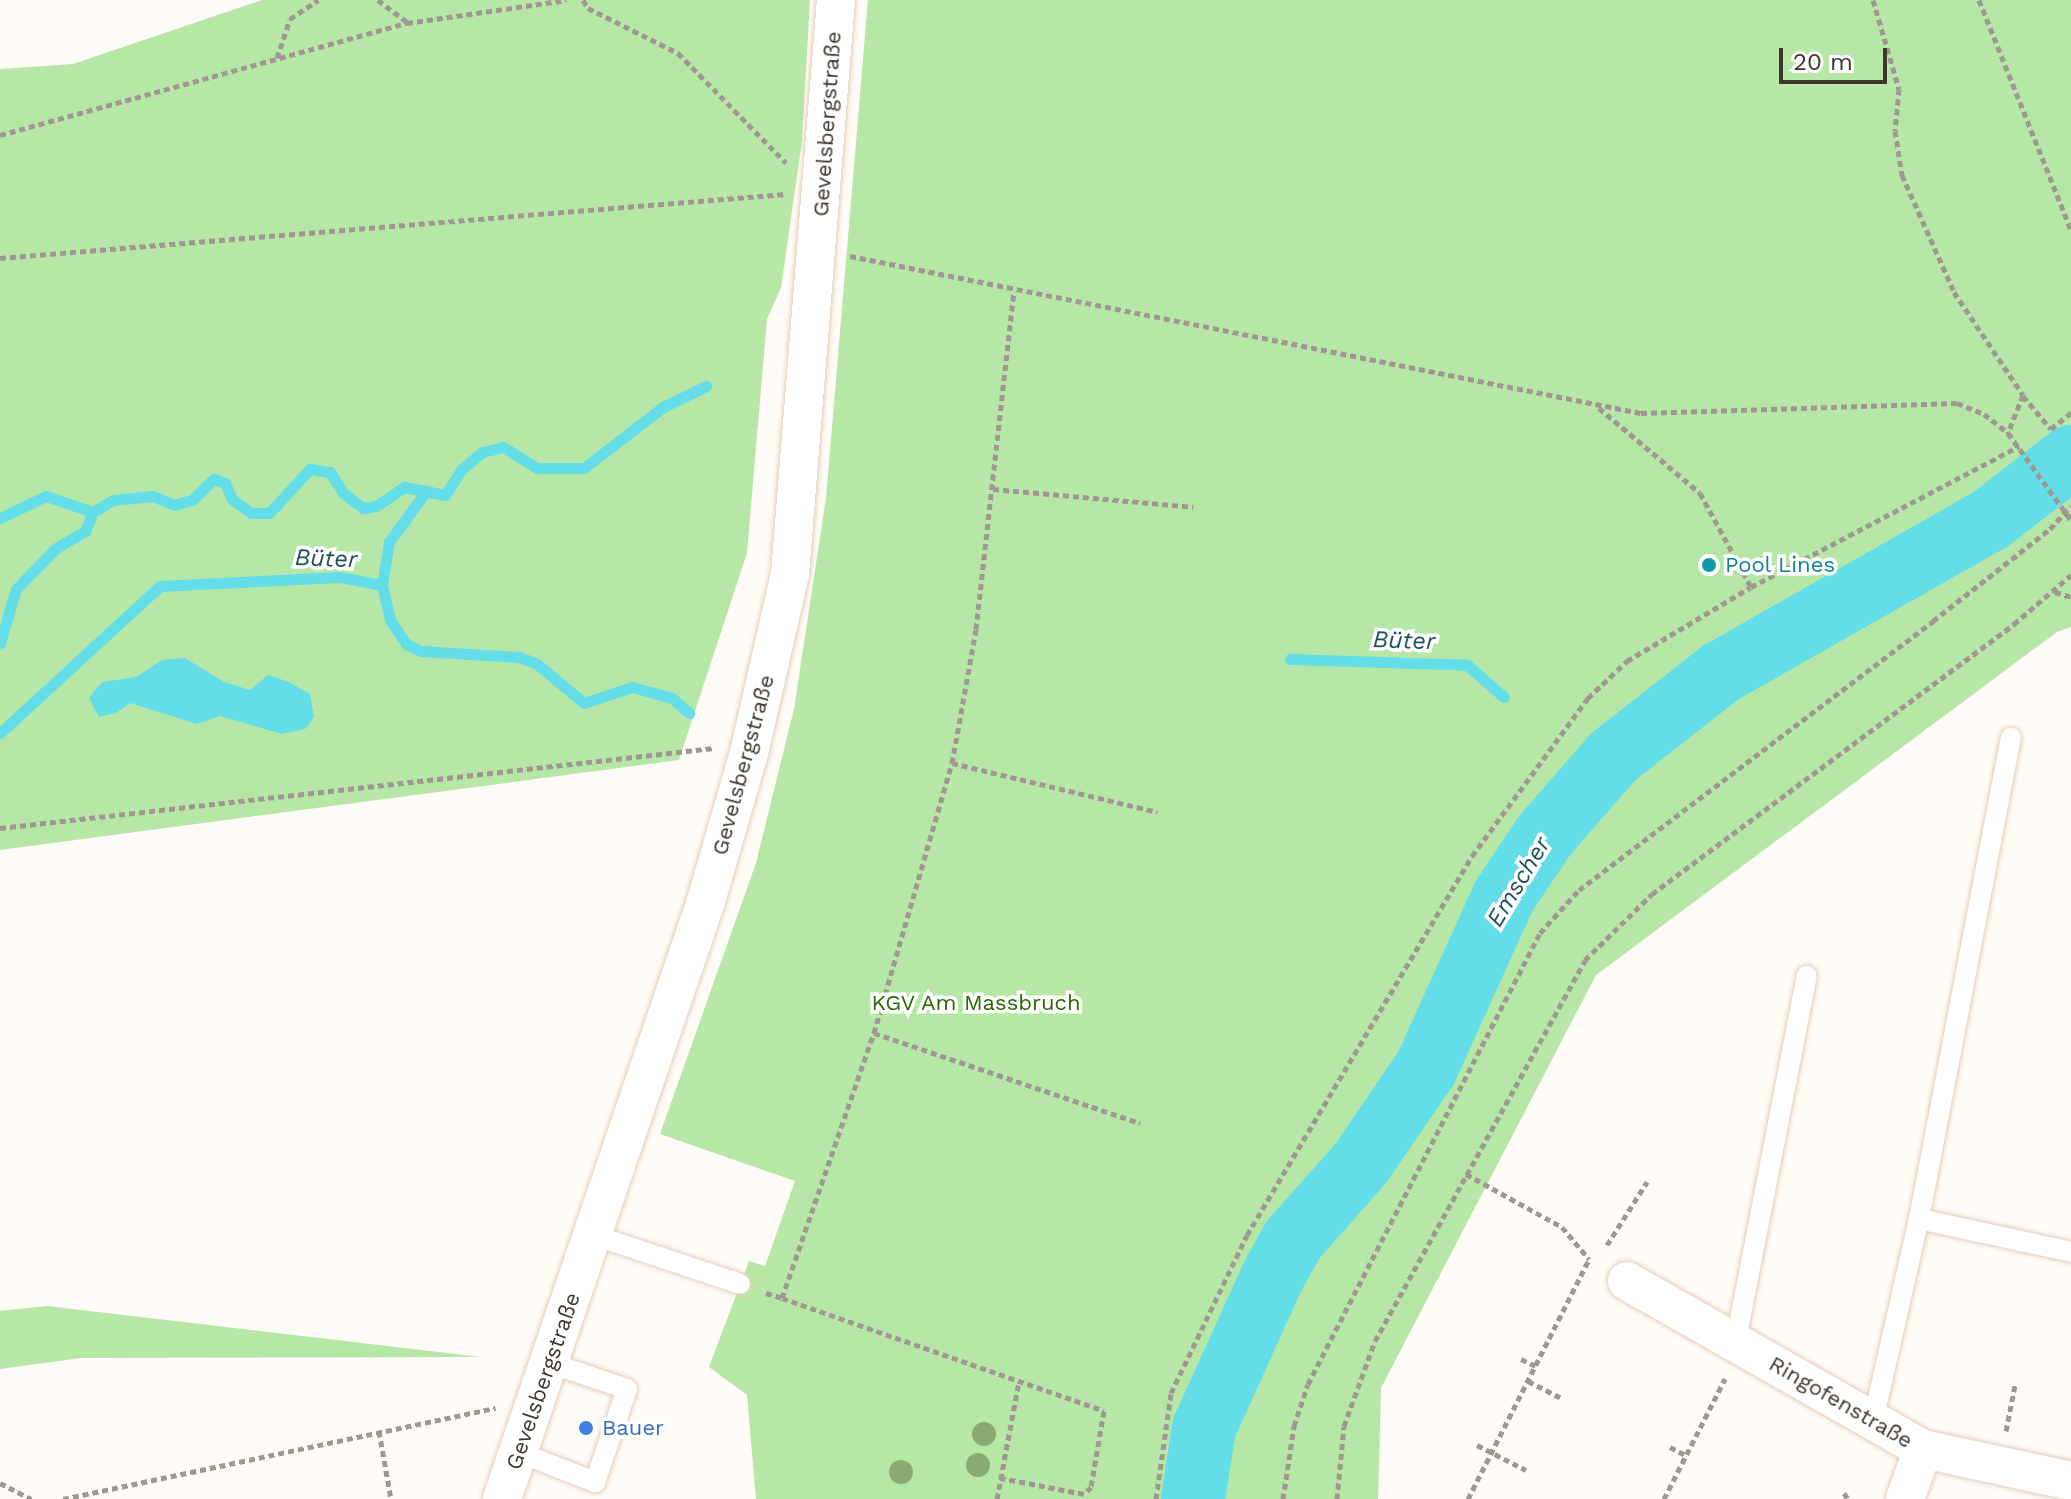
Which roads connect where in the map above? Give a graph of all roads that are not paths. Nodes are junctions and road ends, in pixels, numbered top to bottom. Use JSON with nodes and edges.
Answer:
{"nodes":[{"id":1,"x":836,"y":0,"type":"edge"},
{"id":2,"x":2011,"y":738,"type":"dead end"},
{"id":3,"x":1807,"y":976,"type":"dead end"},
{"id":4,"x":1919,"y":1219,"type":"junction"},
{"id":5,"x":593,"y":1235,"type":"junction"},
{"id":6,"x":2071,"y":1252,"type":"edge"},
{"id":7,"x":1627,"y":1281,"type":"road end"},
{"id":8,"x":740,"y":1284,"type":"road end"},
{"id":9,"x":1739,"y":1342,"type":"junction"},
{"id":10,"x":550,"y":1363,"type":"junction"},
{"id":11,"x":1873,"y":1421,"type":"junction"},
{"id":12,"x":1923,"y":1449,"type":"junction"},
{"id":13,"x":518,"y":1452,"type":"junction"},
{"id":14,"x":2071,"y":1481,"type":"edge"},
{"id":15,"x":502,"y":1499,"type":"edge"},
{"id":16,"x":1905,"y":1499,"type":"edge"}],
"edges":[{"from":1,"to":5,"type":"street","name":"Gevelsbergstraße"},
{"from":2,"to":4,"type":"lane"},
{"from":3,"to":9,"type":"lane"},
{"from":4,"to":6,"type":"lane"},
{"from":4,"to":11,"type":"lane"},
{"from":5,"to":8,"type":"lane"},
{"from":5,"to":10,"type":"street","name":"Gevelsbergstraße"},
{"from":7,"to":9,"type":"street","name":"Ringofenstraße"},
{"from":9,"to":11,"type":"street","name":"Ringofenstraße"},
{"from":10,"to":13,"type":"street","name":"Gevelsbergstraße"},
{"from":10,"to":13,"type":"lane"},
{"from":11,"to":12,"type":"street","name":"Ringofenstraße"},
{"from":12,"to":14,"type":"street","name":"Ringofenstraße"},
{"from":12,"to":16,"type":"street"},
{"from":13,"to":15,"type":"street","name":"Gevelsbergstraße"}]}
